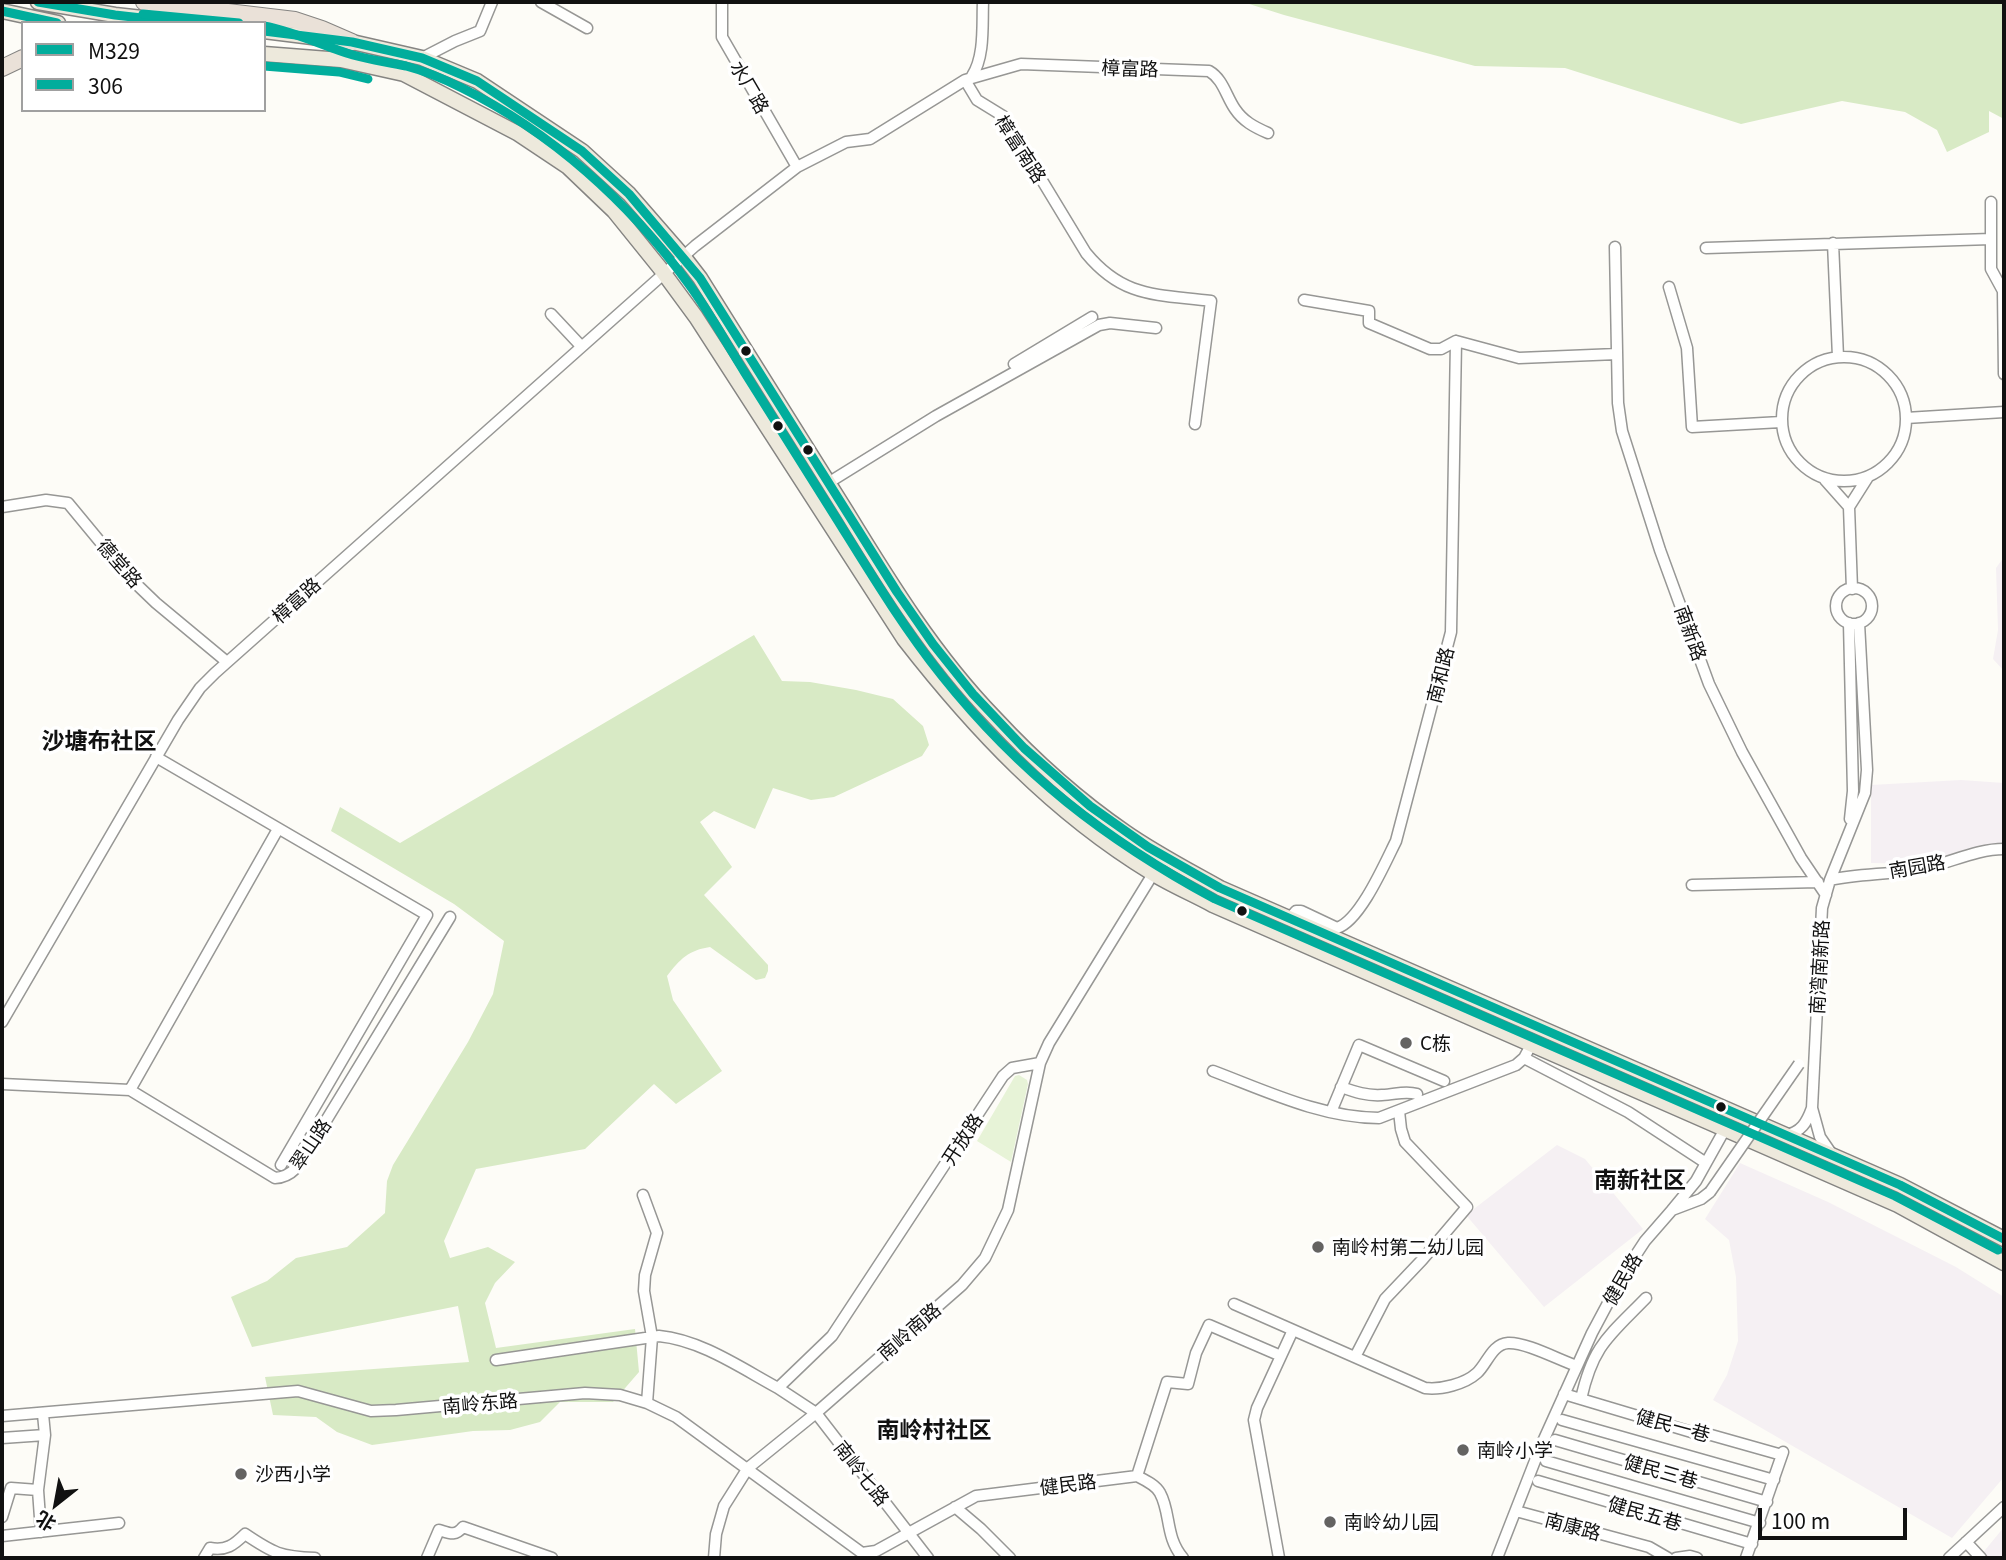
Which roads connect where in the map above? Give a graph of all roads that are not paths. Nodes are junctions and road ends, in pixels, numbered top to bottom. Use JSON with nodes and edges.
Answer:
{"nodes":[{"id":1,"x":37,"y":2,"type":"edge"},
{"id":2,"x":144,"y":2,"type":"edge"},
{"id":3,"x":492,"y":2,"type":"edge"},
{"id":4,"x":541,"y":2,"type":"edge"},
{"id":5,"x":722,"y":2,"type":"edge"},
{"id":6,"x":983,"y":2,"type":"edge"},
{"id":7,"x":2,"y":11,"type":"edge"},
{"id":8,"x":49,"y":21,"type":"edge"},
{"id":9,"x":170,"y":21,"type":"edge"},
{"id":10,"x":587,"y":28,"type":"dead end"},
{"id":11,"x":266,"y":31,"type":"edge"},
{"id":12,"x":352,"y":42,"type":"junction"},
{"id":13,"x":266,"y":54,"type":"edge"},
{"id":14,"x":422,"y":58,"type":"junction"},
{"id":15,"x":21,"y":59,"type":"edge"},
{"id":16,"x":2,"y":68,"type":"edge"},
{"id":17,"x":969,"y":78,"type":"junction"},
{"id":18,"x":1268,"y":133,"type":"dead end"},
{"id":19,"x":797,"y":167,"type":"junction"},
{"id":20,"x":629,"y":194,"type":"junction"},
{"id":21,"x":1992,"y":202,"type":"dead end"},
{"id":22,"x":614,"y":211,"type":"junction"},
{"id":23,"x":1991,"y":239,"type":"junction"},
{"id":24,"x":1833,"y":243,"type":"junction"},
{"id":25,"x":1615,"y":247,"type":"dead end"},
{"id":26,"x":1706,"y":248,"type":"dead end"},
{"id":27,"x":683,"y":256,"type":"junction"},
{"id":28,"x":664,"y":272,"type":"junction"},
{"id":29,"x":1669,"y":287,"type":"dead end"},
{"id":30,"x":2003,"y":291,"type":"edge"},
{"id":31,"x":1304,"y":300,"type":"dead end"},
{"id":32,"x":551,"y":314,"type":"dead end"},
{"id":33,"x":1092,"y":317,"type":"dead end"},
{"id":34,"x":1156,"y":328,"type":"dead end"},
{"id":35,"x":1456,"y":341,"type":"junction"},
{"id":36,"x":581,"y":346,"type":"junction"},
{"id":37,"x":1617,"y":352,"type":"junction"},
{"id":38,"x":1838,"y":357,"type":"junction"},
{"id":39,"x":2004,"y":374,"type":"edge"},
{"id":40,"x":2004,"y":412,"type":"edge"},
{"id":41,"x":1906,"y":418,"type":"junction"},
{"id":42,"x":1781,"y":422,"type":"junction"},
{"id":43,"x":1195,"y":424,"type":"dead end"},
{"id":44,"x":1868,"y":477,"type":"junction"},
{"id":45,"x":1824,"y":479,"type":"junction"},
{"id":46,"x":826,"y":480,"type":"junction"},
{"id":47,"x":2,"y":507,"type":"edge"},
{"id":48,"x":1849,"y":507,"type":"junction"},
{"id":49,"x":1852,"y":589,"type":"junction"},
{"id":50,"x":1854,"y":623,"type":"junction"},
{"id":51,"x":227,"y":662,"type":"junction"},
{"id":52,"x":156,"y":757,"type":"junction"},
{"id":53,"x":278,"y":829,"type":"junction"},
{"id":54,"x":2004,"y":849,"type":"edge"},
{"id":55,"x":1164,"y":856,"type":"junction"},
{"id":56,"x":1153,"y":873,"type":"junction"},
{"id":57,"x":1830,"y":880,"type":"junction"},
{"id":58,"x":1818,"y":882,"type":"junction"},
{"id":59,"x":1692,"y":885,"type":"dead end"},
{"id":60,"x":1826,"y":895,"type":"junction"},
{"id":61,"x":450,"y":917,"type":"dead end"},
{"id":62,"x":1289,"y":919,"type":"junction"},
{"id":63,"x":2,"y":1022,"type":"edge"},
{"id":64,"x":1815,"y":1049,"type":"junction"},
{"id":65,"x":1528,"y":1051,"type":"junction"},
{"id":66,"x":1040,"y":1063,"type":"junction"},
{"id":67,"x":1213,"y":1071,"type":"dead end"},
{"id":68,"x":1444,"y":1081,"type":"dead end"},
{"id":69,"x":2,"y":1084,"type":"edge"},
{"id":70,"x":1385,"y":1084,"type":"dead end"},
{"id":71,"x":1341,"y":1087,"type":"junction"},
{"id":72,"x":130,"y":1090,"type":"junction"},
{"id":73,"x":1417,"y":1094,"type":"dead end"},
{"id":74,"x":1380,"y":1095,"type":"junction"},
{"id":75,"x":1812,"y":1108,"type":"junction"},
{"id":76,"x":1399,"y":1111,"type":"junction"},
{"id":77,"x":1331,"y":1112,"type":"junction"},
{"id":78,"x":1725,"y":1129,"type":"junction"},
{"id":79,"x":1786,"y":1135,"type":"junction"},
{"id":80,"x":1837,"y":1157,"type":"junction"},
{"id":81,"x":1706,"y":1163,"type":"junction"},
{"id":82,"x":281,"y":1165,"type":"dead end"},
{"id":83,"x":643,"y":1195,"type":"dead end"},
{"id":84,"x":1672,"y":1210,"type":"junction"},
{"id":85,"x":2004,"y":1239,"type":"edge"},
{"id":86,"x":2004,"y":1263,"type":"edge"},
{"id":87,"x":1646,"y":1298,"type":"dead end"},
{"id":88,"x":1234,"y":1304,"type":"dead end"},
{"id":89,"x":1293,"y":1330,"type":"junction"},
{"id":90,"x":652,"y":1337,"type":"junction"},
{"id":91,"x":1281,"y":1356,"type":"junction"},
{"id":92,"x":1355,"y":1357,"type":"junction"},
{"id":93,"x":496,"y":1360,"type":"dead end"},
{"id":94,"x":1577,"y":1366,"type":"junction"},
{"id":95,"x":778,"y":1388,"type":"junction"},
{"id":96,"x":1564,"y":1394,"type":"junction"},
{"id":97,"x":1581,"y":1399,"type":"junction"},
{"id":98,"x":647,"y":1403,"type":"junction"},
{"id":99,"x":816,"y":1413,"type":"junction"},
{"id":100,"x":43,"y":1414,"type":"junction"},
{"id":101,"x":2,"y":1416,"type":"edge"},
{"id":102,"x":1562,"y":1420,"type":"dead end"},
{"id":103,"x":45,"y":1435,"type":"junction"},
{"id":104,"x":2,"y":1438,"type":"edge"},
{"id":105,"x":1555,"y":1440,"type":"dead end"},
{"id":106,"x":1546,"y":1461,"type":"dead end"},
{"id":107,"x":748,"y":1468,"type":"junction"},
{"id":108,"x":1138,"y":1476,"type":"junction"},
{"id":109,"x":1774,"y":1480,"type":"junction"},
{"id":110,"x":1538,"y":1481,"type":"dead end"},
{"id":111,"x":38,"y":1490,"type":"junction"},
{"id":112,"x":1767,"y":1502,"type":"junction"},
{"id":113,"x":956,"y":1507,"type":"junction"},
{"id":114,"x":2004,"y":1507,"type":"edge"},
{"id":115,"x":1516,"y":1511,"type":"junction"},
{"id":116,"x":2,"y":1517,"type":"edge"},
{"id":117,"x":119,"y":1523,"type":"dead end"},
{"id":118,"x":1760,"y":1523,"type":"junction"},
{"id":119,"x":41,"y":1532,"type":"junction"},
{"id":120,"x":908,"y":1533,"type":"junction"},
{"id":121,"x":2,"y":1536,"type":"edge"},
{"id":122,"x":1966,"y":1542,"type":"junction"},
{"id":123,"x":1752,"y":1544,"type":"junction"},
{"id":124,"x":204,"y":1558,"type":"edge"},
{"id":125,"x":315,"y":1558,"type":"edge"},
{"id":126,"x":427,"y":1558,"type":"edge"},
{"id":127,"x":552,"y":1558,"type":"edge"},
{"id":128,"x":714,"y":1558,"type":"edge"},
{"id":129,"x":928,"y":1558,"type":"edge"},
{"id":130,"x":1010,"y":1558,"type":"edge"},
{"id":131,"x":1183,"y":1558,"type":"edge"},
{"id":132,"x":1279,"y":1558,"type":"edge"},
{"id":133,"x":1497,"y":1558,"type":"edge"},
{"id":134,"x":1668,"y":1558,"type":"edge"},
{"id":135,"x":1676,"y":1558,"type":"edge"},
{"id":136,"x":1697,"y":1558,"type":"edge"},
{"id":137,"x":1746,"y":1558,"type":"edge"},
{"id":138,"x":1949,"y":1558,"type":"edge"},
{"id":139,"x":1981,"y":1558,"type":"edge"}],
"edges":[{"from":1,"to":9,"type":"main road"},
{"from":2,"to":12,"type":"highway"},
{"from":3,"to":14,"type":"street"},
{"from":4,"to":10,"type":"street"},
{"from":5,"to":19,"type":"street","name":"水厂路"},
{"from":6,"to":17,"type":"street"},
{"from":7,"to":8,"type":"main road"},
{"from":11,"to":12,"type":"main road"},
{"from":12,"to":14,"type":"main road"},
{"from":13,"to":22,"type":"main road"},
{"from":14,"to":20,"type":"main road"},
{"from":15,"to":16,"type":"highway"},
{"from":17,"to":18,"type":"street","name":"樟富路"},
{"from":17,"to":19,"type":"street"},
{"from":17,"to":43,"type":"street","name":"樟富南路"},
{"from":19,"to":27,"type":"street"},
{"from":20,"to":22,"type":"main road"},
{"from":20,"to":27,"type":"main road"},
{"from":21,"to":23,"type":"street"},
{"from":22,"to":28,"type":"main road"},
{"from":23,"to":24,"type":"street"},
{"from":23,"to":30,"type":"street"},
{"from":24,"to":26,"type":"street"},
{"from":24,"to":38,"type":"street"},
{"from":25,"to":37,"type":"street","name":"南新路"},
{"from":27,"to":28,"type":"street","name":"樟富路"},
{"from":27,"to":46,"type":"main road"},
{"from":28,"to":36,"type":"street","name":"樟富路"},
{"from":28,"to":56,"type":"main road"},
{"from":29,"to":42,"type":"street"},
{"from":30,"to":39,"type":"street"},
{"from":31,"to":35,"type":"street"},
{"from":32,"to":36,"type":"street"},
{"from":33,"to":46,"type":"street"},
{"from":34,"to":46,"type":"street"},
{"from":35,"to":37,"type":"street"},
{"from":35,"to":62,"type":"street","name":"南和路"},
{"from":36,"to":51,"type":"street","name":"樟富路"},
{"from":37,"to":58,"type":"street","name":"南新路"},
{"from":38,"to":41,"type":"street"},
{"from":38,"to":42,"type":"street"},
{"from":40,"to":41,"type":"street"},
{"from":41,"to":44,"type":"street"},
{"from":42,"to":45,"type":"street"},
{"from":44,"to":45,"type":"street"},
{"from":44,"to":48,"type":"street"},
{"from":45,"to":48,"type":"street"},
{"from":46,"to":55,"type":"main road"},
{"from":47,"to":51,"type":"street","name":"德堂路"},
{"from":48,"to":49,"type":"street"},
{"from":49,"to":50,"type":"street"},
{"from":49,"to":50,"type":"street"},
{"from":50,"to":57,"type":"street","name":"南湾南新路"},
{"from":51,"to":52,"type":"street","name":"樟富路"},
{"from":52,"to":53,"type":"street"},
{"from":52,"to":63,"type":"street","name":"樟富路"},
{"from":53,"to":72,"type":"street"},
{"from":53,"to":82,"type":"street"},
{"from":54,"to":57,"type":"street","name":"南园路"},
{"from":55,"to":56,"type":"street"},
{"from":55,"to":62,"type":"main road"},
{"from":56,"to":65,"type":"main road"},
{"from":56,"to":66,"type":"street"},
{"from":57,"to":60,"type":"street","name":"南湾南新路"},
{"from":58,"to":59,"type":"street"},
{"from":58,"to":60,"type":"street","name":"南新路"},
{"from":60,"to":64,"type":"street","name":"南湾南新路"},
{"from":61,"to":72,"type":"street","name":"翠山路"},
{"from":62,"to":79,"type":"main road"},
{"from":64,"to":75,"type":"street","name":"南湾南新路"},
{"from":64,"to":84,"type":"street","name":"健民路","bridge":true},
{"from":65,"to":76,"type":"street"},
{"from":65,"to":78,"type":"main road"},
{"from":65,"to":81,"type":"street"},
{"from":66,"to":95,"type":"street","name":"开放路"},
{"from":66,"to":99,"type":"street","name":"南岭南路"},
{"from":67,"to":77,"type":"street"},
{"from":68,"to":71,"type":"street"},
{"from":69,"to":72,"type":"street","name":"翠山路"},
{"from":70,"to":74,"type":"street"},
{"from":71,"to":74,"type":"street"},
{"from":71,"to":77,"type":"street"},
{"from":73,"to":74,"type":"street"},
{"from":75,"to":79,"type":"street"},
{"from":75,"to":80,"type":"street","name":"南湾南新路"},
{"from":76,"to":77,"type":"street"},
{"from":76,"to":92,"type":"street"},
{"from":78,"to":81,"type":"street"},
{"from":78,"to":86,"type":"main road"},
{"from":79,"to":80,"type":"main road"},
{"from":80,"to":85,"type":"main road"},
{"from":81,"to":84,"type":"street"},
{"from":83,"to":90,"type":"street"},
{"from":84,"to":94,"type":"street","name":"健民路"},
{"from":87,"to":97,"type":"street"},
{"from":88,"to":89,"type":"street"},
{"from":89,"to":91,"type":"street"},
{"from":89,"to":92,"type":"street"},
{"from":90,"to":93,"type":"street"},
{"from":90,"to":95,"type":"street"},
{"from":90,"to":98,"type":"street"},
{"from":91,"to":108,"type":"street"},
{"from":91,"to":132,"type":"street"},
{"from":92,"to":94,"type":"street"},
{"from":94,"to":96,"type":"street","name":"健民路"},
{"from":95,"to":99,"type":"street"},
{"from":96,"to":97,"type":"street","name":"健民一巷"},
{"from":96,"to":115,"type":"street","name":"健民路"},
{"from":97,"to":109,"type":"street","name":"健民一巷"},
{"from":98,"to":100,"type":"street","name":"南岭东路"},
{"from":98,"to":107,"type":"street","name":"南岭东路"},
{"from":99,"to":107,"type":"street","name":"南岭南路"},
{"from":99,"to":120,"type":"street","name":"南岭七路"},
{"from":100,"to":101,"type":"street","name":"南岭东路"},
{"from":100,"to":103,"type":"street"},
{"from":102,"to":109,"type":"street"},
{"from":103,"to":104,"type":"street"},
{"from":103,"to":111,"type":"street"},
{"from":105,"to":112,"type":"street","name":"健民三巷"},
{"from":106,"to":118,"type":"street"},
{"from":107,"to":120,"type":"street","name":"南岭东路"},
{"from":107,"to":128,"type":"street","name":"南岭南路"},
{"from":108,"to":113,"type":"street","name":"健民路"},
{"from":108,"to":131,"type":"street"},
{"from":109,"to":112,"type":"street"},
{"from":110,"to":123,"type":"street","name":"健民五巷"},
{"from":111,"to":116,"type":"street"},
{"from":111,"to":119,"type":"street"},
{"from":112,"to":118,"type":"street"},
{"from":113,"to":120,"type":"street","name":"健民路"},
{"from":113,"to":130,"type":"street"},
{"from":114,"to":122,"type":"street"},
{"from":115,"to":133,"type":"street","name":"健民路"},
{"from":115,"to":134,"type":"street","name":"南康路"},
{"from":117,"to":119,"type":"street"},
{"from":118,"to":123,"type":"street"},
{"from":119,"to":121,"type":"street"},
{"from":120,"to":129,"type":"street","name":"南岭七路"},
{"from":122,"to":138,"type":"street"},
{"from":122,"to":139,"type":"street"},
{"from":123,"to":137,"type":"street"},
{"from":124,"to":125,"type":"street"},
{"from":126,"to":127,"type":"street"},
{"from":135,"to":136,"type":"street"}]}
